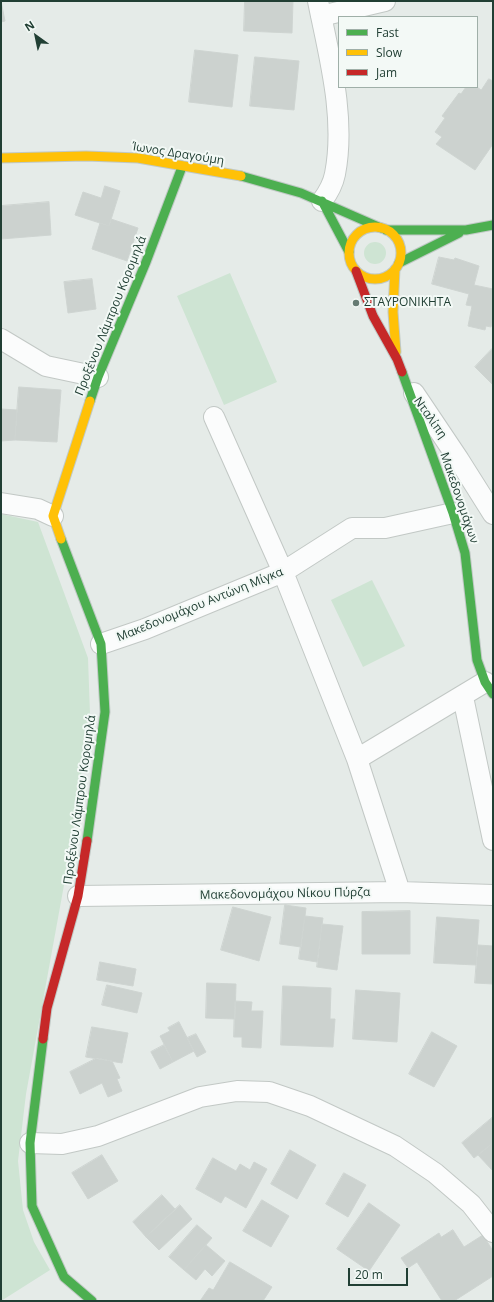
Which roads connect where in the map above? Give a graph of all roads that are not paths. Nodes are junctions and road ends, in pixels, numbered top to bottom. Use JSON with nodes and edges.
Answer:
{"nodes":[{"id":1,"x":385,"y":1,"type":"edge"},
{"id":2,"x":320,"y":8,"type":"edge"},
{"id":3,"x":1,"y":158,"type":"edge"},
{"id":4,"x":182,"y":167,"type":"junction"},
{"id":5,"x":322,"y":201,"type":"junction"},
{"id":6,"x":493,"y":225,"type":"edge"},
{"id":7,"x":384,"y":229,"type":"junction"},
{"id":8,"x":466,"y":230,"type":"junction"},
{"id":9,"x":349,"y":252,"type":"junction"},
{"id":10,"x":397,"y":266,"type":"junction"},
{"id":11,"x":356,"y":271,"type":"junction"},
{"id":12,"x":1,"y":339,"type":"edge"},
{"id":13,"x":397,"y":359,"type":"junction"},
{"id":14,"x":98,"y":377,"type":"junction"},
{"id":15,"x":406,"y":382,"type":"junction"},
{"id":16,"x":214,"y":417,"type":"dead end"},
{"id":17,"x":1,"y":503,"type":"edge"},
{"id":18,"x":453,"y":513,"type":"junction"},
{"id":19,"x":493,"y":514,"type":"edge"},
{"id":20,"x":53,"y":516,"type":"junction"},
{"id":21,"x":283,"y":572,"type":"junction"},
{"id":22,"x":101,"y":644,"type":"junction"},
{"id":23,"x":489,"y":688,"type":"edge"},
{"id":24,"x":463,"y":697,"type":"junction"},
{"id":25,"x":358,"y":759,"type":"junction"},
{"id":26,"x":493,"y":840,"type":"edge"},
{"id":27,"x":400,"y":892,"type":"junction"},
{"id":28,"x":493,"y":895,"type":"edge"},
{"id":29,"x":78,"y":896,"type":"junction"},
{"id":30,"x":30,"y":1143,"type":"junction"},
{"id":31,"x":493,"y":1232,"type":"edge"},
{"id":32,"x":92,"y":1301,"type":"edge"}],
"edges":[{"from":1,"to":2,"type":"street"},
{"from":2,"to":5,"type":"street"},
{"from":3,"to":4,"type":"street","name":"Ίωνος Δραγούμη"},
{"from":4,"to":5,"type":"street","name":"Ίωνος Δραγούμη"},
{"from":4,"to":14,"type":"street","name":"Προξένου Λάμπρου Κορομηλά"},
{"from":5,"to":7,"type":"street","name":"Ίωνος Δραγούμη"},
{"from":5,"to":9,"type":"street"},
{"from":6,"to":8,"type":"street"},
{"from":7,"to":8,"type":"street"},
{"from":7,"to":9,"type":"street"},
{"from":7,"to":10,"type":"street"},
{"from":8,"to":10,"type":"street"},
{"from":9,"to":11,"type":"street"},
{"from":10,"to":11,"type":"street"},
{"from":10,"to":13,"type":"street","name":"Μακεδονομάχων"},
{"from":11,"to":13,"type":"street","name":"Μακεδονομάχων"},
{"from":12,"to":14,"type":"street"},
{"from":13,"to":15,"type":"street","name":"Μακεδονομάχων"},
{"from":14,"to":20,"type":"street","name":"Προξένου Λάμπρου Κορομηλά"},
{"from":15,"to":18,"type":"street","name":"Μακεδονομάχων"},
{"from":15,"to":19,"type":"street","name":"Νταλίπη"},
{"from":16,"to":21,"type":"street"},
{"from":17,"to":20,"type":"street"},
{"from":18,"to":21,"type":"street","name":"Μακεδονομάχου Αντώνη Μίγκα"},
{"from":18,"to":23,"type":"street","name":"Μακεδονομάχων"},
{"from":20,"to":22,"type":"street","name":"Προξένου Λάμπρου Κορομηλά"},
{"from":21,"to":22,"type":"street","name":"Μακεδονομάχου Αντώνη Μίγκα"},
{"from":21,"to":25,"type":"street"},
{"from":22,"to":29,"type":"street","name":"Προξένου Λάμπρου Κορομηλά"},
{"from":23,"to":24,"type":"street"},
{"from":24,"to":25,"type":"street"},
{"from":24,"to":26,"type":"street"},
{"from":25,"to":27,"type":"street"},
{"from":27,"to":28,"type":"street","name":"Μακεδονομάχου Νίκου Πύρζα"},
{"from":27,"to":29,"type":"street","name":"Μακεδονομάχου Νίκου Πύρζα"},
{"from":29,"to":30,"type":"street","name":"Προξένου Λάμπρου Κορομηλά"},
{"from":30,"to":31,"type":"street"},
{"from":30,"to":32,"type":"street","name":"Προξένου Λάμπρου Κορομηλά"}]}
